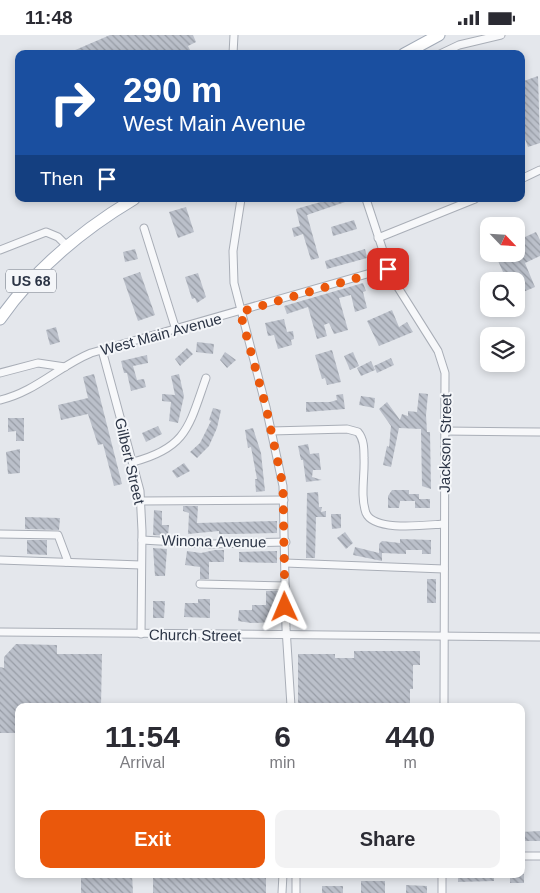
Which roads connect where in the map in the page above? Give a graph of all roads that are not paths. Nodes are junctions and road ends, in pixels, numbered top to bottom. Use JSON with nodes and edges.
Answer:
{"nodes":[{"id":1,"x":234,"y":35,"type":"edge"},
{"id":2,"x":439,"y":35,"type":"edge"},
{"id":3,"x":501,"y":35,"type":"edge"},
{"id":4,"x":233,"y":50,"type":"edge"},
{"id":5,"x":411,"y":50,"type":"edge"},
{"id":6,"x":448,"y":50,"type":"edge"},
{"id":7,"x":540,"y":170,"type":"edge"},
{"id":8,"x":525,"y":177,"type":"edge"},
{"id":9,"x":129,"y":202,"type":"edge"},
{"id":10,"x":241,"y":202,"type":"edge"},
{"id":11,"x":367,"y":202,"type":"edge"},
{"id":12,"x":468,"y":202,"type":"edge"},
{"id":13,"x":144,"y":228,"type":"dead end"},
{"id":14,"x":378,"y":238,"type":"junction"},
{"id":15,"x":67,"y":246,"type":"junction"},
{"id":16,"x":0,"y":249,"type":"edge"},
{"id":17,"x":388,"y":269,"type":"junction"},
{"id":18,"x":240,"y":312,"type":"junction"},
{"id":19,"x":0,"y":319,"type":"edge"},
{"id":20,"x":176,"y":330,"type":"junction"},
{"id":21,"x":102,"y":349,"type":"junction"},
{"id":22,"x":65,"y":367,"type":"junction"},
{"id":23,"x":0,"y":373,"type":"edge"},
{"id":24,"x":206,"y":378,"type":"dead end"},
{"id":25,"x":0,"y":399,"type":"edge"},
{"id":26,"x":271,"y":431,"type":"junction"},
{"id":27,"x":444,"y":431,"type":"junction"},
{"id":28,"x":540,"y":432,"type":"edge"},
{"id":29,"x":133,"y":461,"type":"junction"},
{"id":30,"x":284,"y":500,"type":"junction"},
{"id":31,"x":140,"y":501,"type":"junction"},
{"id":32,"x":444,"y":524,"type":"junction"},
{"id":33,"x":0,"y":534,"type":"edge"},
{"id":34,"x":142,"y":540,"type":"junction"},
{"id":35,"x":286,"y":542,"type":"junction"},
{"id":36,"x":0,"y":560,"type":"edge"},
{"id":37,"x":66,"y":562,"type":"junction"},
{"id":38,"x":285,"y":563,"type":"junction"},
{"id":39,"x":141,"y":565,"type":"junction"},
{"id":40,"x":444,"y":569,"type":"junction"},
{"id":41,"x":200,"y":584,"type":"dead end"},
{"id":42,"x":285,"y":586,"type":"junction"},
{"id":43,"x":0,"y":632,"type":"edge"},
{"id":44,"x":141,"y":634,"type":"junction"},
{"id":45,"x":287,"y":636,"type":"junction"},
{"id":46,"x":444,"y":637,"type":"junction"},
{"id":47,"x":540,"y":637,"type":"edge"},
{"id":48,"x":291,"y":703,"type":"edge"},
{"id":49,"x":444,"y":703,"type":"edge"},
{"id":50,"x":525,"y":856,"type":"edge"},
{"id":51,"x":540,"y":857,"type":"edge"},
{"id":52,"x":283,"y":878,"type":"edge"},
{"id":53,"x":296,"y":878,"type":"edge"},
{"id":54,"x":442,"y":878,"type":"edge"},
{"id":55,"x":282,"y":893,"type":"edge"},
{"id":56,"x":296,"y":893,"type":"edge"},
{"id":57,"x":442,"y":893,"type":"edge"}],
"edges":[{"from":1,"to":4,"type":"street"},
{"from":2,"to":5,"type":"main road"},
{"from":3,"to":6,"type":"street"},
{"from":7,"to":8,"type":"street"},
{"from":9,"to":15,"type":"main road","number":"US 68"},
{"from":10,"to":18,"type":"street"},
{"from":11,"to":14,"type":"street","name":"Jackson Street"},
{"from":12,"to":14,"type":"street"},
{"from":13,"to":20,"type":"street"},
{"from":14,"to":17,"type":"street","name":"Jackson Street"},
{"from":15,"to":16,"type":"street"},
{"from":15,"to":19,"type":"main road","number":"US 68"},
{"from":17,"to":18,"type":"street","name":"West Main Avenue"},
{"from":17,"to":27,"type":"street","name":"Jackson Street"},
{"from":18,"to":20,"type":"street","name":"West Main Avenue"},
{"from":18,"to":26,"type":"street"},
{"from":20,"to":21,"type":"street","name":"West Main Avenue"},
{"from":21,"to":22,"type":"street","name":"West Main Avenue"},
{"from":21,"to":29,"type":"street","name":"Gilbert Street"},
{"from":22,"to":23,"type":"street"},
{"from":22,"to":25,"type":"street","name":"West Main Avenue"},
{"from":24,"to":29,"type":"street"},
{"from":26,"to":30,"type":"street"},
{"from":26,"to":32,"type":"street"},
{"from":27,"to":28,"type":"street"},
{"from":27,"to":32,"type":"street","name":"Jackson Street"},
{"from":29,"to":31,"type":"street","name":"Gilbert Street"},
{"from":30,"to":31,"type":"street"},
{"from":30,"to":35,"type":"street"},
{"from":31,"to":34,"type":"street","name":"Gilbert Street"},
{"from":32,"to":40,"type":"street","name":"Jackson Street"},
{"from":33,"to":37,"type":"street"},
{"from":34,"to":35,"type":"street","name":"Winona Avenue"},
{"from":34,"to":39,"type":"street","name":"Gilbert Street"},
{"from":35,"to":38,"type":"street"},
{"from":36,"to":37,"type":"street"},
{"from":37,"to":39,"type":"street"},
{"from":38,"to":40,"type":"street"},
{"from":38,"to":42,"type":"street"},
{"from":39,"to":44,"type":"street","name":"Gilbert Street"},
{"from":40,"to":46,"type":"street","name":"Jackson Street"},
{"from":41,"to":42,"type":"street"},
{"from":42,"to":45,"type":"street"},
{"from":43,"to":44,"type":"street","name":"Church Street"},
{"from":44,"to":45,"type":"street","name":"Church Street"},
{"from":45,"to":46,"type":"street","name":"Church Street"},
{"from":45,"to":48,"type":"street"},
{"from":46,"to":47,"type":"street","name":"Church Street"},
{"from":46,"to":49,"type":"street","name":"Jackson Street"},
{"from":50,"to":51,"type":"street"},
{"from":52,"to":55,"type":"street"},
{"from":53,"to":56,"type":"street"},
{"from":54,"to":57,"type":"street"}]}
